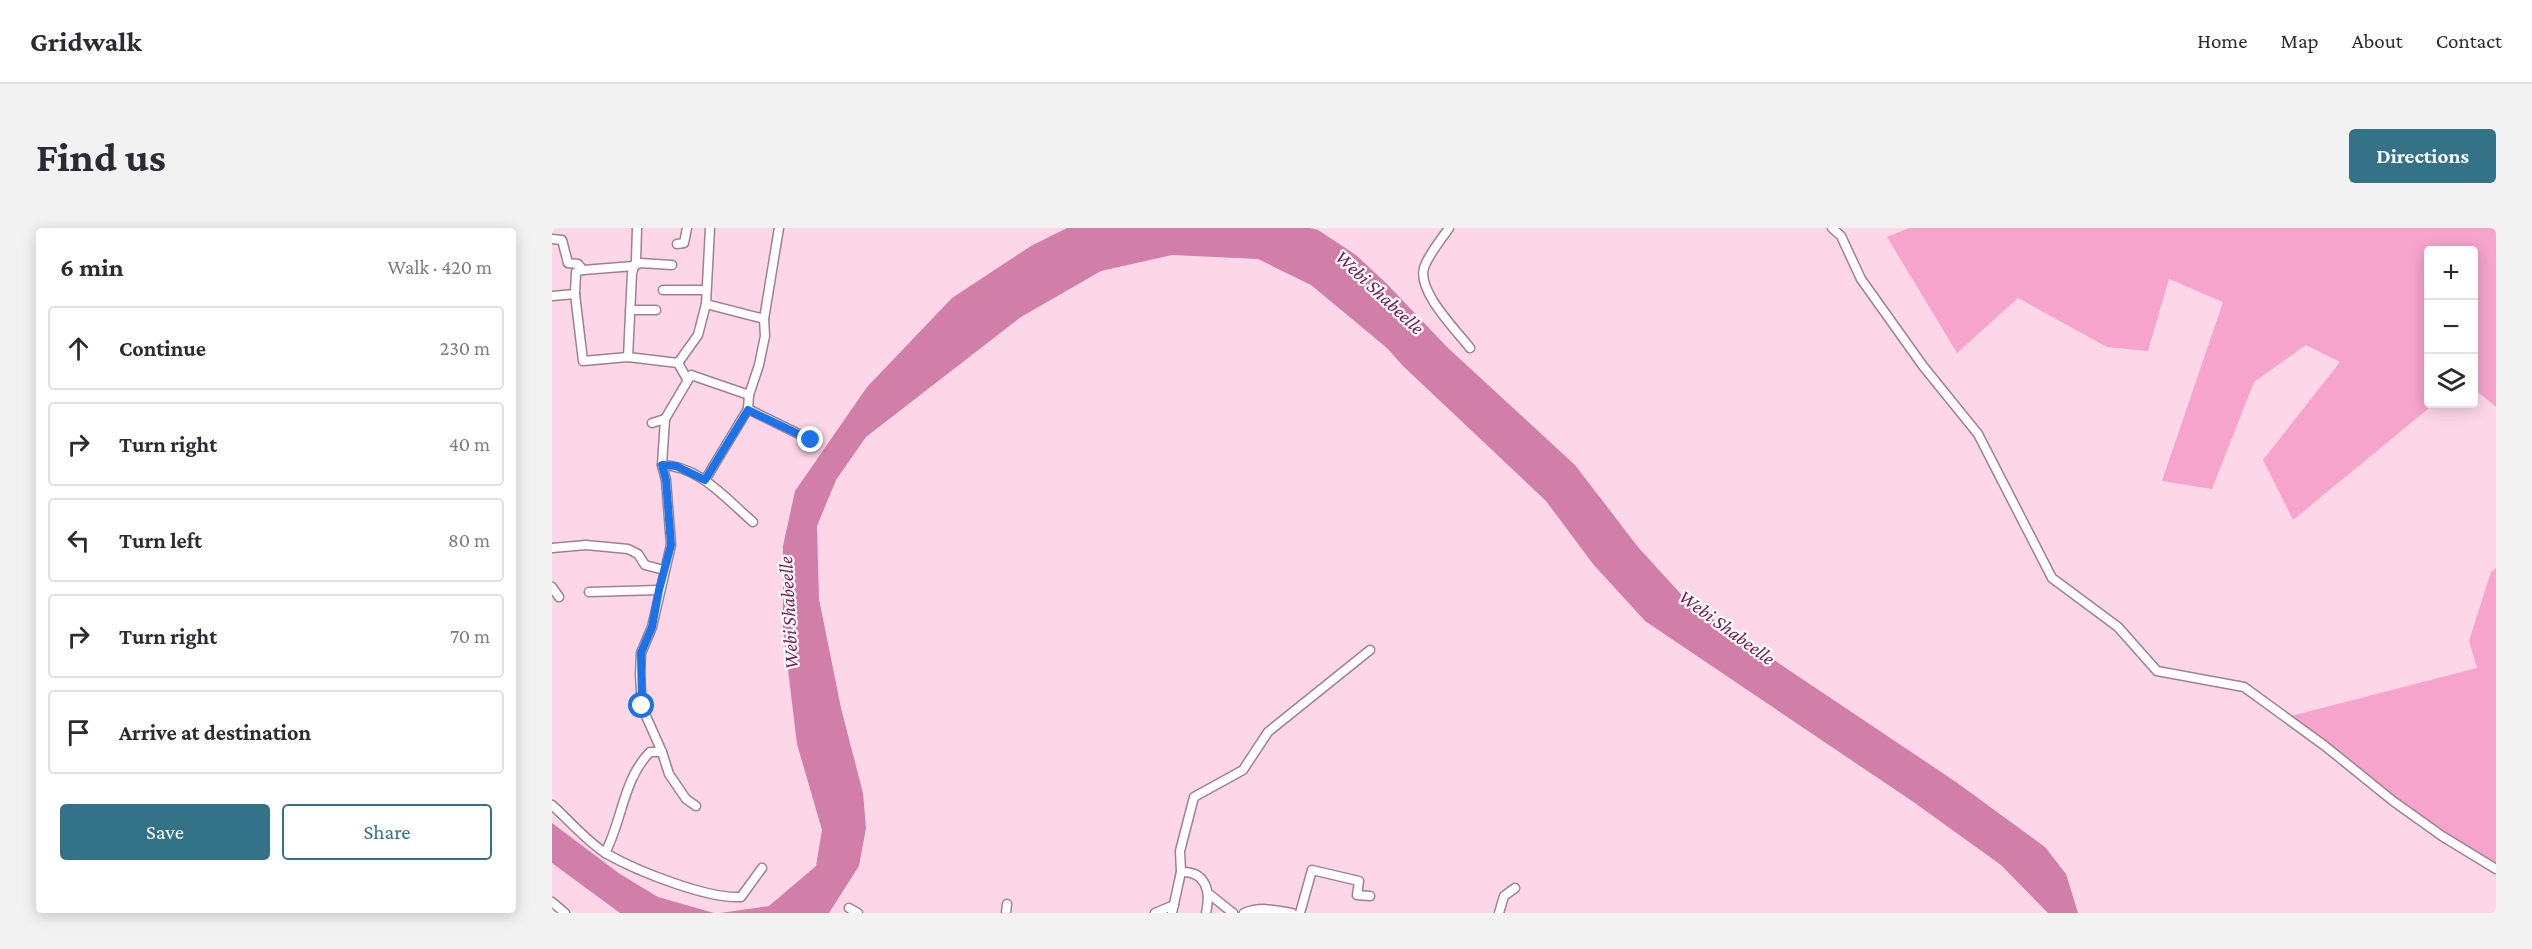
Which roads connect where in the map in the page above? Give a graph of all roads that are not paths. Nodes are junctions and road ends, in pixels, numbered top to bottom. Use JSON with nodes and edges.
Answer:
{"nodes":[{"id":1,"x":638,"y":228,"type":"edge"},
{"id":2,"x":687,"y":228,"type":"edge"},
{"id":3,"x":710,"y":228,"type":"edge"},
{"id":4,"x":779,"y":228,"type":"edge"},
{"id":5,"x":1449,"y":228,"type":"edge"},
{"id":6,"x":1832,"y":228,"type":"edge"},
{"id":7,"x":552,"y":240,"type":"edge"},
{"id":8,"x":677,"y":244,"type":"dead end"},
{"id":9,"x":672,"y":265,"type":"dead end"},
{"id":10,"x":634,"y":266,"type":"junction"},
{"id":11,"x":583,"y":270,"type":"junction"},
{"id":12,"x":663,"y":290,"type":"dead end"},
{"id":13,"x":706,"y":290,"type":"junction"},
{"id":14,"x":575,"y":294,"type":"junction"},
{"id":15,"x":552,"y":296,"type":"edge"},
{"id":16,"x":706,"y":304,"type":"junction"},
{"id":17,"x":630,"y":310,"type":"junction"},
{"id":18,"x":656,"y":310,"type":"dead end"},
{"id":19,"x":764,"y":319,"type":"junction"},
{"id":20,"x":1470,"y":348,"type":"dead end"},
{"id":21,"x":628,"y":357,"type":"junction"},
{"id":22,"x":678,"y":363,"type":"junction"},
{"id":23,"x":687,"y":379,"type":"junction"},
{"id":24,"x":749,"y":395,"type":"junction"},
{"id":25,"x":748,"y":410,"type":"junction"},
{"id":26,"x":664,"y":419,"type":"junction"},
{"id":27,"x":652,"y":423,"type":"dead end"},
{"id":28,"x":811,"y":440,"type":"dead end"},
{"id":29,"x":662,"y":465,"type":"junction"},
{"id":30,"x":705,"y":480,"type":"junction"},
{"id":31,"x":753,"y":522,"type":"dead end"},
{"id":32,"x":552,"y":548,"type":"edge"},
{"id":33,"x":664,"y":570,"type":"junction"},
{"id":34,"x":552,"y":587,"type":"edge"},
{"id":35,"x":659,"y":590,"type":"junction"},
{"id":36,"x":589,"y":592,"type":"dead end"},
{"id":37,"x":559,"y":597,"type":"dead end"},
{"id":38,"x":1370,"y":650,"type":"dead end"},
{"id":39,"x":662,"y":752,"type":"junction"},
{"id":40,"x":552,"y":805,"type":"edge"},
{"id":41,"x":696,"y":806,"type":"dead end"},
{"id":42,"x":605,"y":853,"type":"junction"},
{"id":43,"x":762,"y":868,"type":"dead end"},
{"id":44,"x":2496,"y":869,"type":"edge"},
{"id":45,"x":1181,"y":872,"type":"junction"},
{"id":46,"x":1515,"y":888,"type":"dead end"},
{"id":47,"x":1209,"y":894,"type":"junction"},
{"id":48,"x":1370,"y":896,"type":"dead end"},
{"id":49,"x":552,"y":902,"type":"edge"},
{"id":50,"x":849,"y":908,"type":"dead end"},
{"id":51,"x":1173,"y":909,"type":"edge"},
{"id":52,"x":565,"y":913,"type":"edge"},
{"id":53,"x":858,"y":913,"type":"edge"},
{"id":54,"x":1155,"y":913,"type":"edge"},
{"id":55,"x":1206,"y":913,"type":"edge"},
{"id":56,"x":1233,"y":913,"type":"edge"},
{"id":57,"x":1244,"y":913,"type":"edge"},
{"id":58,"x":1292,"y":913,"type":"edge"},
{"id":59,"x":1300,"y":913,"type":"edge"},
{"id":60,"x":1499,"y":913,"type":"edge"}],
"edges":[{"from":1,"to":10,"type":"street"},
{"from":2,"to":8,"type":"street"},
{"from":3,"to":13,"type":"street"},
{"from":4,"to":19,"type":"street"},
{"from":5,"to":20,"type":"street"},
{"from":6,"to":44,"type":"street"},
{"from":7,"to":11,"type":"street"},
{"from":9,"to":10,"type":"street"},
{"from":10,"to":11,"type":"street"},
{"from":10,"to":17,"type":"street"},
{"from":11,"to":14,"type":"street"},
{"from":12,"to":13,"type":"street"},
{"from":13,"to":16,"type":"street"},
{"from":14,"to":15,"type":"street"},
{"from":14,"to":21,"type":"street"},
{"from":16,"to":19,"type":"street"},
{"from":16,"to":22,"type":"street"},
{"from":17,"to":18,"type":"street"},
{"from":17,"to":21,"type":"street"},
{"from":19,"to":24,"type":"street"},
{"from":21,"to":22,"type":"street"},
{"from":22,"to":23,"type":"street"},
{"from":23,"to":24,"type":"street"},
{"from":23,"to":26,"type":"street"},
{"from":24,"to":25,"type":"street"},
{"from":25,"to":28,"type":"street"},
{"from":25,"to":30,"type":"street"},
{"from":26,"to":27,"type":"street"},
{"from":26,"to":29,"type":"street"},
{"from":29,"to":30,"type":"street"},
{"from":29,"to":33,"type":"street"},
{"from":30,"to":31,"type":"street"},
{"from":32,"to":33,"type":"street"},
{"from":33,"to":35,"type":"street"},
{"from":34,"to":37,"type":"street"},
{"from":35,"to":36,"type":"street"},
{"from":35,"to":39,"type":"street"},
{"from":38,"to":45,"type":"street"},
{"from":39,"to":41,"type":"street"},
{"from":39,"to":42,"type":"street"},
{"from":40,"to":42,"type":"street"},
{"from":42,"to":43,"type":"street"},
{"from":45,"to":47,"type":"street"},
{"from":45,"to":51,"type":"street"},
{"from":46,"to":60,"type":"street"},
{"from":47,"to":55,"type":"street"},
{"from":47,"to":56,"type":"street"},
{"from":48,"to":59,"type":"street"},
{"from":49,"to":52,"type":"street"},
{"from":50,"to":53,"type":"street"},
{"from":51,"to":54,"type":"street"},
{"from":57,"to":58,"type":"street"}]}
